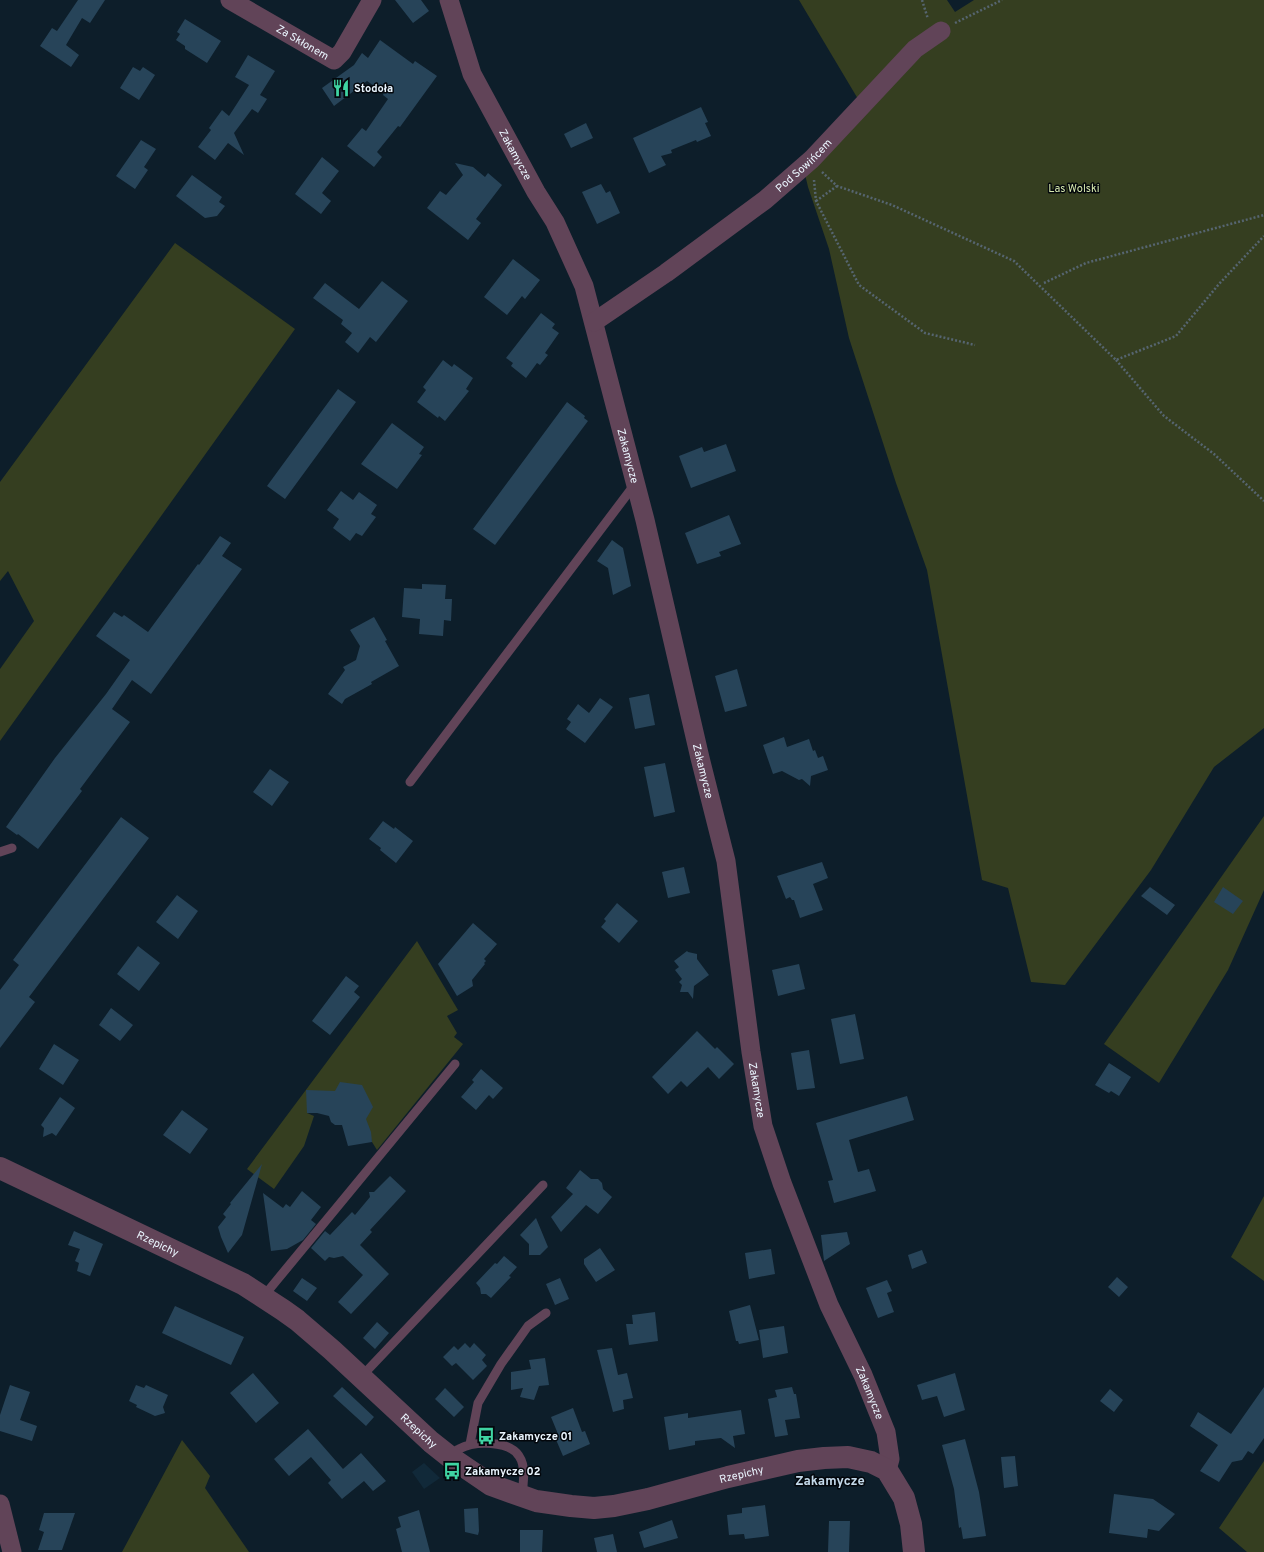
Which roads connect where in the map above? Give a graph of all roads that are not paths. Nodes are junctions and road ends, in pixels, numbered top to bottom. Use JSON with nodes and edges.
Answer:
{"nodes":[{"id":1,"x":230,"y":0,"type":"edge"},
{"id":2,"x":372,"y":0,"type":"edge"},
{"id":3,"x":449,"y":0,"type":"edge"},
{"id":4,"x":941,"y":31,"type":"road end"},
{"id":5,"x":594,"y":322,"type":"junction"},
{"id":6,"x":635,"y":484,"type":"junction"},
{"id":7,"x":410,"y":782,"type":"dead end"},
{"id":8,"x":12,"y":848,"type":"dead end"},
{"id":9,"x":0,"y":852,"type":"edge"},
{"id":10,"x":455,"y":1064,"type":"dead end"},
{"id":11,"x":0,"y":1168,"type":"edge"},
{"id":12,"x":543,"y":1185,"type":"dead end"},
{"id":13,"x":263,"y":1297,"type":"junction"},
{"id":14,"x":546,"y":1314,"type":"dead end"},
{"id":15,"x":361,"y":1377,"type":"junction"},
{"id":16,"x":470,"y":1444,"type":"junction"},
{"id":17,"x":450,"y":1457,"type":"junction"},
{"id":18,"x":887,"y":1470,"type":"junction"},
{"id":19,"x":521,"y":1496,"type":"junction"},
{"id":20,"x":0,"y":1504,"type":"edge"},
{"id":21,"x":12,"y":1552,"type":"edge"},
{"id":22,"x":914,"y":1552,"type":"edge"}],
"edges":[{"from":1,"to":2,"type":"street","name":"Za Skłonem"},
{"from":3,"to":5,"type":"street","name":"Zakamycze"},
{"from":4,"to":5,"type":"street","name":"Pod Sowińcem"},
{"from":5,"to":6,"type":"street","name":"Zakamycze"},
{"from":6,"to":7,"type":"lane"},
{"from":6,"to":18,"type":"street","name":"Zakamycze"},
{"from":8,"to":9,"type":"lane"},
{"from":10,"to":13,"type":"lane"},
{"from":11,"to":13,"type":"street","name":"Rzepichy"},
{"from":12,"to":15,"type":"lane"},
{"from":13,"to":15,"type":"street","name":"Rzepichy"},
{"from":14,"to":16,"type":"lane"},
{"from":15,"to":17,"type":"street","name":"Rzepichy"},
{"from":16,"to":17,"type":"lane"},
{"from":16,"to":19,"type":"lane"},
{"from":17,"to":19,"type":"street","name":"Rzepichy"},
{"from":18,"to":19,"type":"street","name":"Rzepichy"},
{"from":18,"to":22,"type":"street"},
{"from":20,"to":21,"type":"street"}]}
